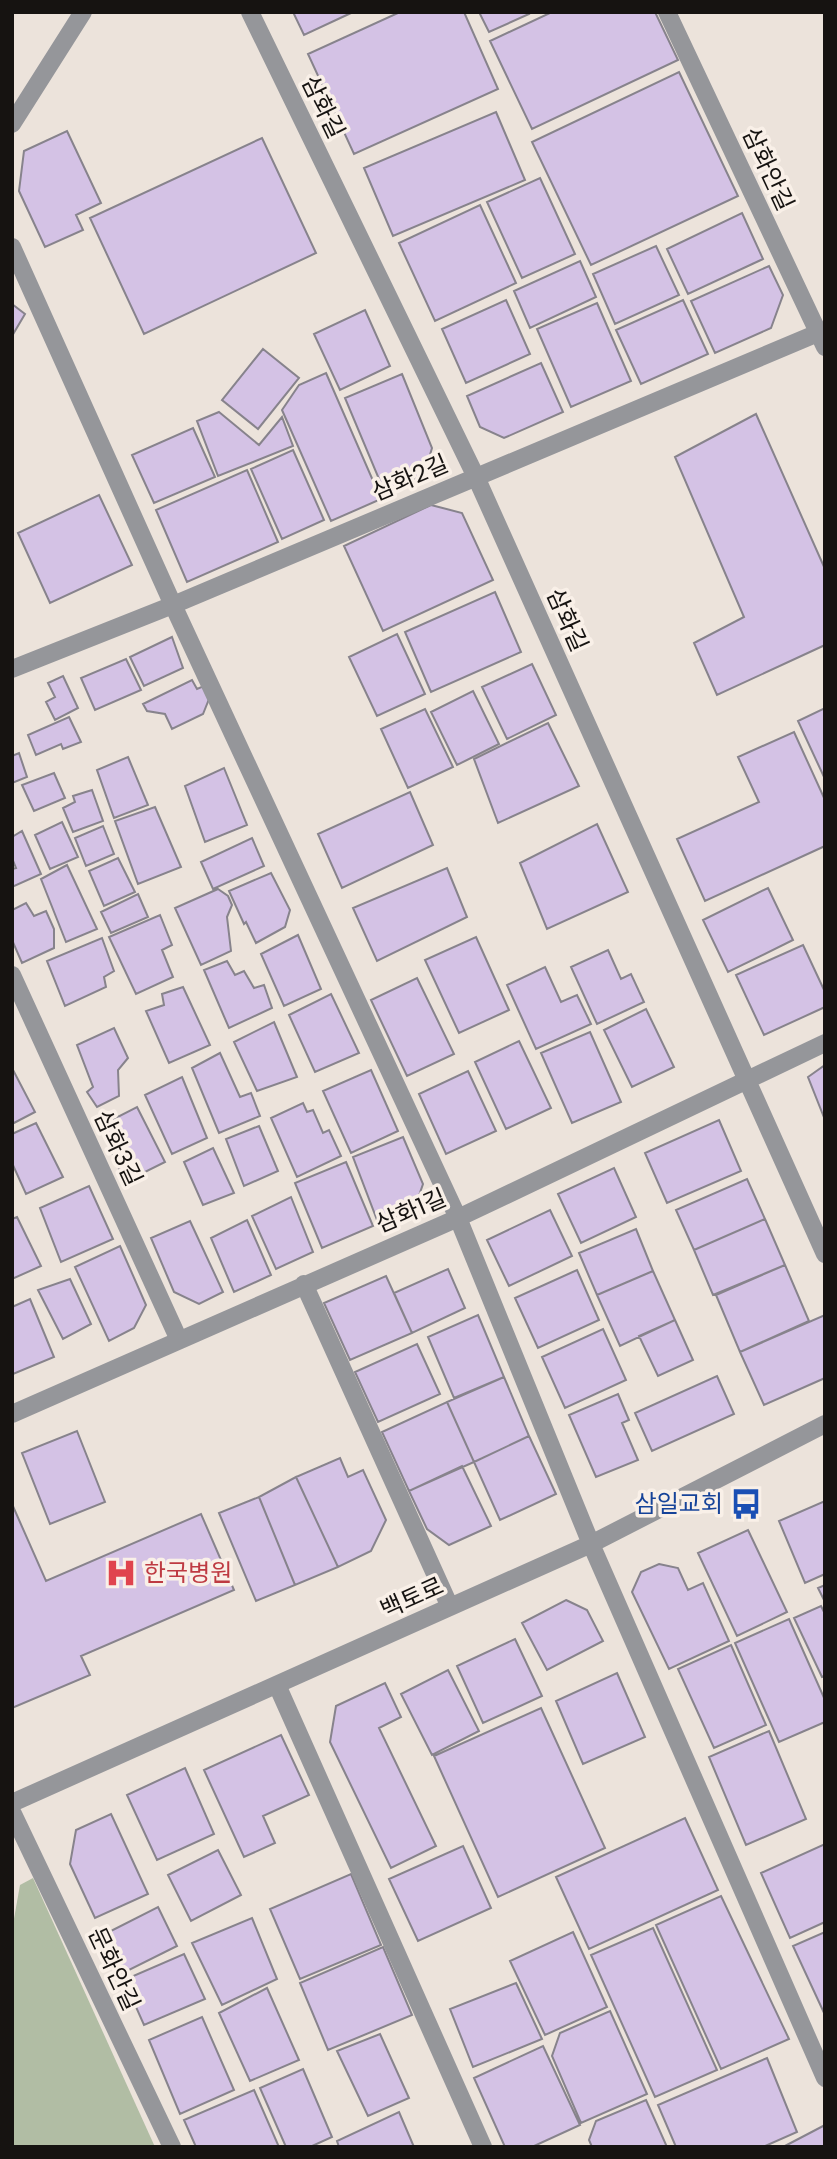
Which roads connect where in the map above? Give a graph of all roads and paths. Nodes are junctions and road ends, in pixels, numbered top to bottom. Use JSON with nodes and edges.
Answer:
{"nodes":[{"id":1,"x":83,"y":12,"type":"edge"},
{"id":2,"x":250,"y":12,"type":"edge"},
{"id":3,"x":667,"y":12,"type":"edge"},
{"id":4,"x":12,"y":124,"type":"edge"},
{"id":5,"x":12,"y":247,"type":"edge"},
{"id":6,"x":823,"y":336,"type":"edge"},
{"id":7,"x":476,"y":477,"type":"junction"},
{"id":8,"x":173,"y":605,"type":"junction"},
{"id":9,"x":12,"y":669,"type":"edge"},
{"id":10,"x":12,"y":975,"type":"edge"},
{"id":11,"x":825,"y":1043,"type":"edge"},
{"id":12,"x":747,"y":1082,"type":"junction"},
{"id":13,"x":458,"y":1218,"type":"junction"},
{"id":14,"x":825,"y":1254,"type":"edge"},
{"id":15,"x":304,"y":1284,"type":"junction"},
{"id":16,"x":179,"y":1340,"type":"junction"},
{"id":17,"x":12,"y":1414,"type":"edge"},
{"id":18,"x":825,"y":1424,"type":"edge"},
{"id":19,"x":591,"y":1544,"type":"junction"},
{"id":20,"x":450,"y":1608,"type":"junction"},
{"id":21,"x":277,"y":1685,"type":"junction"},
{"id":22,"x":12,"y":1804,"type":"edge"},
{"id":23,"x":12,"y":1812,"type":"edge"},
{"id":24,"x":825,"y":2078,"type":"edge"},
{"id":25,"x":172,"y":2147,"type":"edge"},
{"id":26,"x":483,"y":2147,"type":"edge"}],
"edges":[{"from":1,"to":4,"type":"street"},
{"from":2,"to":7,"type":"street","name":"삼화길"},
{"from":3,"to":6,"type":"street","name":"삼화안길"},
{"from":5,"to":8,"type":"street"},
{"from":6,"to":7,"type":"street","name":"삼화2길"},
{"from":7,"to":8,"type":"street","name":"삼화2길"},
{"from":7,"to":12,"type":"street","name":"삼화길"},
{"from":8,"to":9,"type":"street","name":"삼화2길"},
{"from":8,"to":13,"type":"street"},
{"from":10,"to":16,"type":"street","name":"삼화3길"},
{"from":11,"to":12,"type":"street","name":"삼화1길"},
{"from":12,"to":13,"type":"street","name":"삼화1길"},
{"from":12,"to":14,"type":"street","name":"삼화길"},
{"from":13,"to":15,"type":"street","name":"삼화1길"},
{"from":13,"to":19,"type":"street"},
{"from":15,"to":16,"type":"street","name":"삼화1길"},
{"from":15,"to":20,"type":"street"},
{"from":16,"to":17,"type":"street","name":"삼화1길"},
{"from":18,"to":19,"type":"street","name":"백토로"},
{"from":19,"to":20,"type":"street","name":"백토로"},
{"from":19,"to":24,"type":"street"},
{"from":20,"to":21,"type":"street","name":"백토로"},
{"from":21,"to":22,"type":"street","name":"백토로"},
{"from":21,"to":26,"type":"street"},
{"from":23,"to":25,"type":"street","name":"문화안길"}]}
